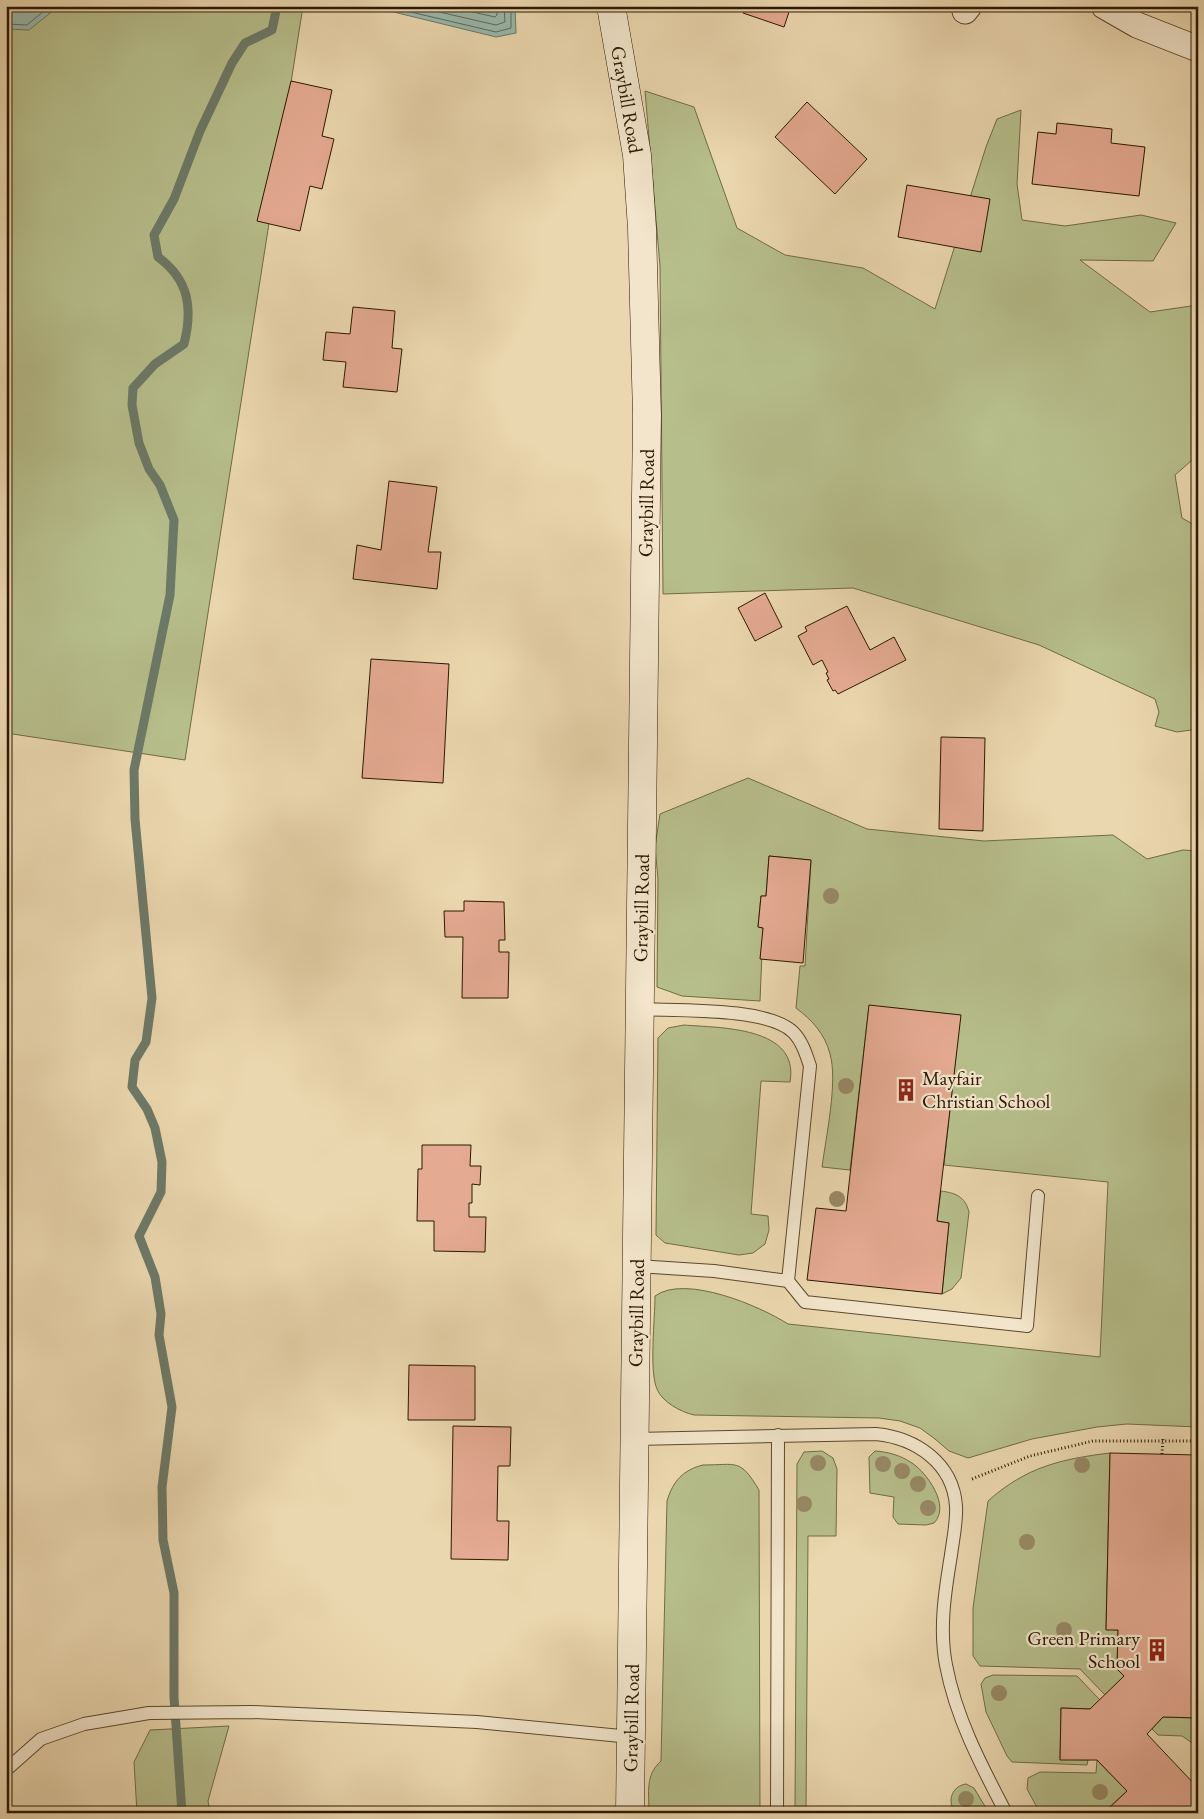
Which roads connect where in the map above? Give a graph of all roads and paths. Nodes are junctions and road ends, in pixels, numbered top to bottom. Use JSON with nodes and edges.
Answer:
{"nodes":[{"id":1,"x":612,"y":6,"type":"edge"},
{"id":2,"x":1104,"y":6,"type":"edge"},
{"id":3,"x":1198,"y":49,"type":"edge"},
{"id":4,"x":639,"y":1009,"type":"junction"},
{"id":5,"x":1038,"y":1196,"type":"dead end"},
{"id":6,"x":637,"y":1266,"type":"junction"},
{"id":7,"x":788,"y":1282,"type":"junction"},
{"id":8,"x":778,"y":1434,"type":"junction"},
{"id":9,"x":635,"y":1439,"type":"junction"},
{"id":10,"x":1163,"y":1439,"type":"junction"},
{"id":11,"x":1198,"y":1441,"type":"edge"},
{"id":12,"x":1162,"y":1454,"type":"dead end"},
{"id":13,"x":972,"y":1480,"type":"dead end"},
{"id":14,"x":631,"y":1737,"type":"junction"},
{"id":15,"x":6,"y":1770,"type":"edge"},
{"id":16,"x":630,"y":1813,"type":"edge"},
{"id":17,"x":777,"y":1813,"type":"edge"},
{"id":18,"x":1006,"y":1813,"type":"edge"}],
"edges":[{"from":1,"to":4,"type":"street","name":"Graybill Road"},
{"from":2,"to":3,"type":"street"},
{"from":4,"to":6,"type":"street","name":"Graybill Road"},
{"from":4,"to":7,"type":"lane"},
{"from":5,"to":7,"type":"lane"},
{"from":6,"to":7,"type":"lane"},
{"from":6,"to":9,"type":"street","name":"Graybill Road"},
{"from":8,"to":9,"type":"lane"},
{"from":8,"to":17,"type":"lane"},
{"from":8,"to":18,"type":"lane"},
{"from":9,"to":14,"type":"street","name":"Graybill Road"},
{"from":10,"to":11,"type":"path"},
{"from":10,"to":12,"type":"path"},
{"from":10,"to":13,"type":"path"},
{"from":14,"to":15,"type":"lane"},
{"from":14,"to":16,"type":"street","name":"Graybill Road"}]}
